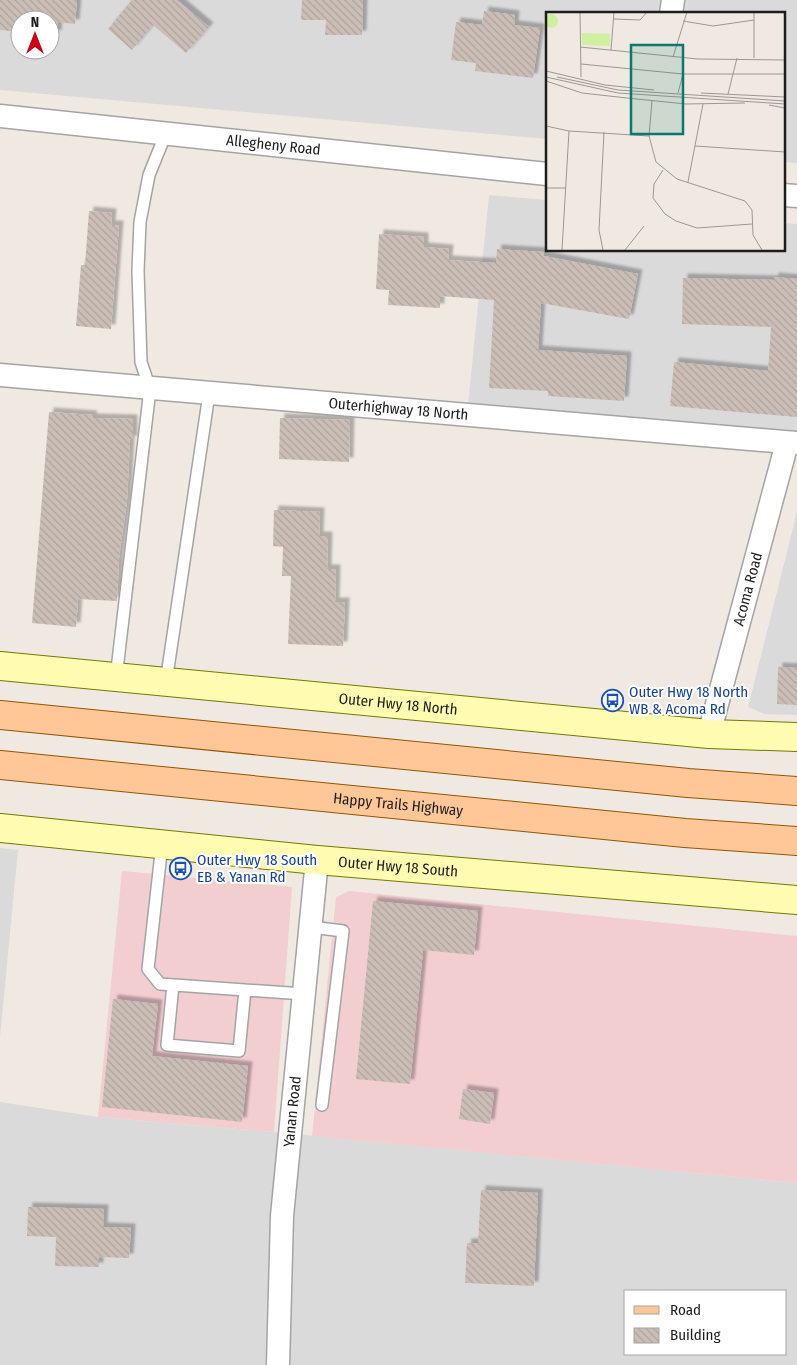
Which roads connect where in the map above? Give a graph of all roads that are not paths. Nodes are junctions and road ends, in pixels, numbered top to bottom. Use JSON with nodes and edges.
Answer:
{"nodes":[{"id":1,"x":0,"y":116,"type":"edge"},
{"id":2,"x":166,"y":133,"type":"junction"},
{"id":3,"x":546,"y":174,"type":"edge"},
{"id":4,"x":784,"y":195,"type":"edge"},
{"id":5,"x":797,"y":196,"type":"edge"},
{"id":6,"x":0,"y":375,"type":"edge"},
{"id":7,"x":150,"y":389,"type":"junction"},
{"id":8,"x":209,"y":394,"type":"junction"},
{"id":9,"x":792,"y":443,"type":"edge"},
{"id":10,"x":0,"y":666,"type":"edge"},
{"id":11,"x":116,"y":678,"type":"junction"},
{"id":12,"x":166,"y":682,"type":"junction"},
{"id":13,"x":0,"y":715,"type":"edge"},
{"id":14,"x":709,"y":734,"type":"junction"},
{"id":15,"x":797,"y":737,"type":"edge"},
{"id":16,"x":0,"y":765,"type":"edge"},
{"id":17,"x":797,"y":791,"type":"edge"},
{"id":18,"x":0,"y":828,"type":"edge"},
{"id":19,"x":797,"y":841,"type":"edge"},
{"id":20,"x":162,"y":844,"type":"junction"},
{"id":21,"x":317,"y":860,"type":"junction"},
{"id":22,"x":797,"y":900,"type":"edge"},
{"id":23,"x":310,"y":927,"type":"junction"},
{"id":24,"x":173,"y":984,"type":"junction"},
{"id":25,"x":246,"y":990,"type":"junction"},
{"id":26,"x":304,"y":994,"type":"junction"},
{"id":27,"x":322,"y":1105,"type":"dead end"},
{"id":28,"x":278,"y":1365,"type":"edge"}],
"edges":[{"from":1,"to":2,"type":"street","name":"Allegheny Road"},
{"from":2,"to":3,"type":"street","name":"Allegheny Road"},
{"from":2,"to":7,"type":"lane"},
{"from":4,"to":5,"type":"street"},
{"from":6,"to":7,"type":"street","name":"Outerhighway 18 North"},
{"from":7,"to":8,"type":"street","name":"Outerhighway 18 North"},
{"from":7,"to":11,"type":"lane"},
{"from":8,"to":9,"type":"street","name":"Outerhighway 18 North"},
{"from":8,"to":12,"type":"lane"},
{"from":9,"to":14,"type":"street","name":"Acoma Road"},
{"from":10,"to":11,"type":"street","name":"Outer Hwy 18 North"},
{"from":11,"to":12,"type":"street","name":"Outer Hwy 18 North"},
{"from":12,"to":14,"type":"street","name":"Outer Hwy 18 North"},
{"from":13,"to":17,"type":"main road"},
{"from":14,"to":15,"type":"street","name":"Outer Hwy 18 North"},
{"from":16,"to":19,"type":"main road","name":"Happy Trails Highway"},
{"from":18,"to":20,"type":"street","name":"Outer Hwy 18 South"},
{"from":20,"to":21,"type":"street","name":"Outer Hwy 18 South"},
{"from":20,"to":24,"type":"lane"},
{"from":21,"to":22,"type":"street","name":"Outer Hwy 18 South"},
{"from":21,"to":23,"type":"street","name":"Yanan Road"},
{"from":23,"to":26,"type":"street","name":"Yanan Road"},
{"from":23,"to":27,"type":"lane"},
{"from":24,"to":25,"type":"lane"},
{"from":24,"to":25,"type":"lane"},
{"from":25,"to":26,"type":"lane"},
{"from":26,"to":28,"type":"street","name":"Yanan Road"}]}
